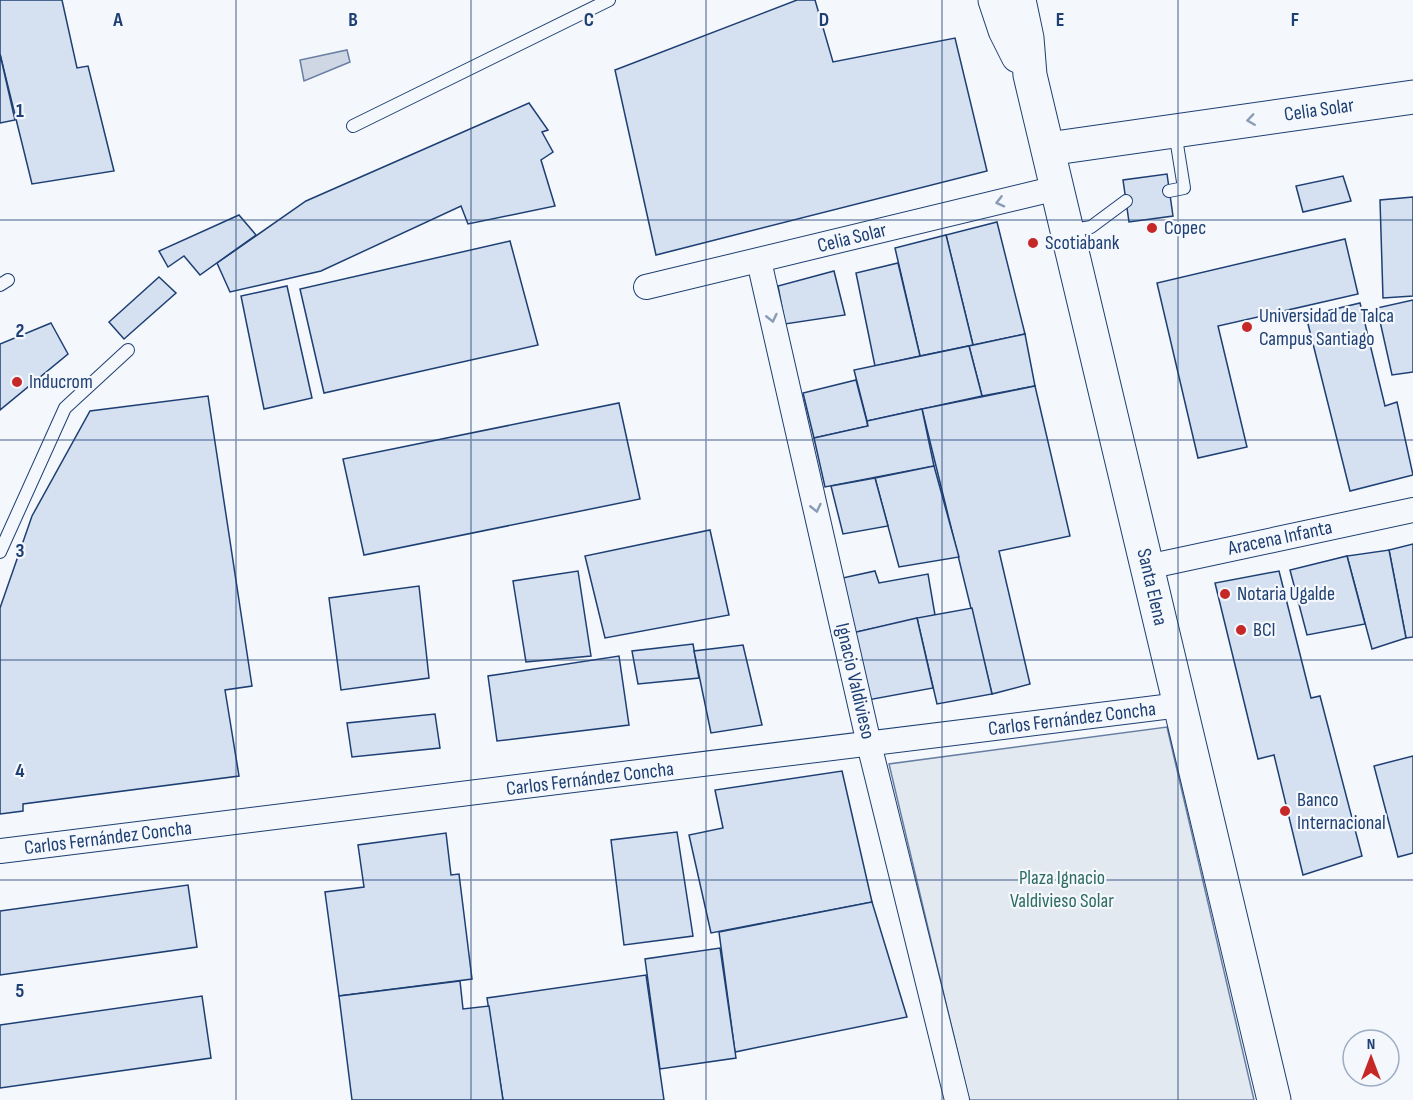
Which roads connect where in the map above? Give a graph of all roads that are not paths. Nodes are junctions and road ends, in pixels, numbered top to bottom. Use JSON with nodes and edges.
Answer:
{"nodes":[{"id":1,"x":609,"y":0,"type":"edge"},
{"id":2,"x":995,"y":0,"type":"edge"},
{"id":3,"x":1019,"y":0,"type":"edge"},
{"id":4,"x":1030,"y":75,"type":"junction"},
{"id":5,"x":1413,"y":97,"type":"edge"},
{"id":6,"x":353,"y":126,"type":"dead end"},
{"id":7,"x":1175,"y":131,"type":"junction"},
{"id":8,"x":1048,"y":149,"type":"junction"},
{"id":9,"x":1057,"y":188,"type":"junction"},
{"id":10,"x":1169,"y":191,"type":"dead end"},
{"id":11,"x":1126,"y":201,"type":"dead end"},
{"id":12,"x":1067,"y":231,"type":"junction"},
{"id":13,"x":759,"y":261,"type":"junction"},
{"id":14,"x":646,"y":287,"type":"dead end"},
{"id":15,"x":128,"y":350,"type":"dead end"},
{"id":16,"x":1413,"y":510,"type":"edge"},
{"id":17,"x":0,"y":552,"type":"edge"},
{"id":18,"x":1147,"y":567,"type":"junction"},
{"id":19,"x":1180,"y":705,"type":"junction"},
{"id":20,"x":869,"y":744,"type":"junction"},
{"id":21,"x":0,"y":851,"type":"edge"},
{"id":22,"x":957,"y":1100,"type":"edge"},
{"id":23,"x":1274,"y":1100,"type":"edge"}],
"edges":[{"from":1,"to":6,"type":"lane"},
{"from":2,"to":4,"type":"main road","name":"Santa Elena"},
{"from":3,"to":4,"type":"main road","name":"Santa Elena"},
{"from":4,"to":8,"type":"main road","name":"Santa Elena"},
{"from":5,"to":7,"type":"main road","name":"Celia Solar","one_way":true},
{"from":7,"to":8,"type":"main road","name":"Celia Solar"},
{"from":7,"to":10,"type":"lane"},
{"from":8,"to":9,"type":"main road","name":"Santa Elena"},
{"from":9,"to":12,"type":"main road","name":"Santa Elena"},
{"from":9,"to":13,"type":"street","name":"Celia Solar","one_way":true},
{"from":11,"to":12,"type":"lane"},
{"from":12,"to":18,"type":"main road","name":"Santa Elena"},
{"from":13,"to":14,"type":"street","name":"Celia Solar"},
{"from":13,"to":20,"type":"street","name":"Ignacio Valdivieso","one_way":true},
{"from":15,"to":17,"type":"lane"},
{"from":16,"to":18,"type":"street","name":"Aracena Infanta"},
{"from":18,"to":19,"type":"main road","name":"Santa Elena"},
{"from":19,"to":20,"type":"street","name":"Carlos Fernández Concha"},
{"from":19,"to":23,"type":"main road","name":"Santa Elena"},
{"from":20,"to":21,"type":"street","name":"Carlos Fernández Concha"},
{"from":20,"to":22,"type":"street","name":"Ignacio Valdivieso"}]}
